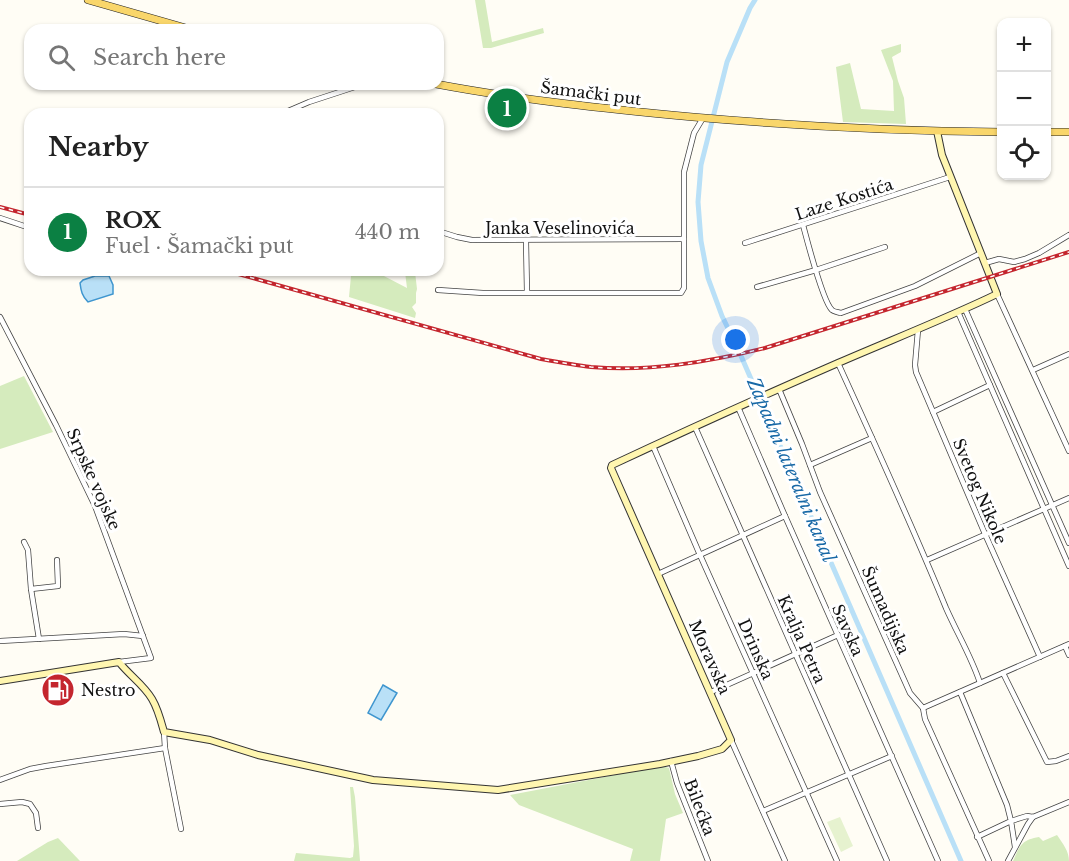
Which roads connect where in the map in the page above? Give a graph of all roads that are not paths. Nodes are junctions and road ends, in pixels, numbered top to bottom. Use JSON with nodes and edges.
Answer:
{"nodes":[{"id":1,"x":88,"y":0,"type":"edge"},
{"id":2,"x":172,"y":24,"type":"edge"},
{"id":3,"x":444,"y":85,"type":"edge"},
{"id":4,"x":346,"y":90,"type":"edge"},
{"id":5,"x":295,"y":108,"type":"edge"},
{"id":6,"x":705,"y":118,"type":"junction"},
{"id":7,"x":937,"y":131,"type":"junction"},
{"id":8,"x":997,"y":132,"type":"edge"},
{"id":9,"x":1051,"y":132,"type":"edge"},
{"id":10,"x":1069,"y":132,"type":"edge"},
{"id":11,"x":950,"y":177,"type":"junction"},
{"id":12,"x":0,"y":218,"type":"edge"},
{"id":13,"x":803,"y":225,"type":"junction"},
{"id":14,"x":24,"y":226,"type":"edge"},
{"id":15,"x":444,"y":233,"type":"edge"},
{"id":16,"x":1069,"y":235,"type":"edge"},
{"id":17,"x":684,"y":239,"type":"junction"},
{"id":18,"x":526,"y":241,"type":"junction"},
{"id":19,"x":745,"y":243,"type":"dead end"},
{"id":20,"x":885,"y":247,"type":"dead end"},
{"id":21,"x":981,"y":253,"type":"junction"},
{"id":22,"x":985,"y":263,"type":"junction"},
{"id":23,"x":816,"y":270,"type":"junction"},
{"id":24,"x":757,"y":287,"type":"dead end"},
{"id":25,"x":438,"y":290,"type":"dead end"},
{"id":26,"x":527,"y":292,"type":"junction"},
{"id":27,"x":997,"y":294,"type":"junction"},
{"id":28,"x":965,"y":309,"type":"junction"},
{"id":29,"x":958,"y":312,"type":"junction"},
{"id":30,"x":0,"y":316,"type":"edge"},
{"id":31,"x":918,"y":330,"type":"junction"},
{"id":32,"x":1069,"y":354,"type":"edge"},
{"id":33,"x":838,"y":363,"type":"junction"},
{"id":34,"x":1033,"y":370,"type":"junction"},
{"id":35,"x":990,"y":386,"type":"junction"},
{"id":36,"x":779,"y":389,"type":"junction"},
{"id":37,"x":738,"y":407,"type":"junction"},
{"id":38,"x":933,"y":411,"type":"junction"},
{"id":39,"x":695,"y":427,"type":"junction"},
{"id":40,"x":872,"y":438,"type":"junction"},
{"id":41,"x":653,"y":446,"type":"junction"},
{"id":42,"x":1069,"y":451,"type":"edge"},
{"id":43,"x":810,"y":465,"type":"junction"},
{"id":44,"x":1069,"y":498,"type":"edge"},
{"id":45,"x":1052,"y":506,"type":"junction"},
{"id":46,"x":1044,"y":509,"type":"junction"},
{"id":47,"x":785,"y":516,"type":"junction"},
{"id":48,"x":985,"y":534,"type":"junction"},
{"id":49,"x":742,"y":536,"type":"junction"},
{"id":50,"x":24,"y":542,"type":"dead end"},
{"id":51,"x":1069,"y":543,"type":"edge"},
{"id":52,"x":700,"y":555,"type":"junction"},
{"id":53,"x":57,"y":560,"type":"dead end"},
{"id":54,"x":927,"y":560,"type":"junction"},
{"id":55,"x":1069,"y":566,"type":"edge"},
{"id":56,"x":658,"y":574,"type":"junction"},
{"id":57,"x":31,"y":589,"type":"junction"},
{"id":58,"x":838,"y":635,"type":"junction"},
{"id":59,"x":143,"y":636,"type":"junction"},
{"id":60,"x":39,"y":639,"type":"junction"},
{"id":61,"x":0,"y":641,"type":"edge"},
{"id":62,"x":1067,"y":645,"type":"edge"},
{"id":63,"x":796,"y":654,"type":"junction"},
{"id":64,"x":1069,"y":655,"type":"edge"},
{"id":65,"x":1040,"y":657,"type":"junction"},
{"id":66,"x":119,"y":662,"type":"junction"},
{"id":67,"x":754,"y":673,"type":"junction"},
{"id":68,"x":1003,"y":673,"type":"junction"},
{"id":69,"x":0,"y":681,"type":"edge"},
{"id":70,"x":980,"y":683,"type":"junction"},
{"id":71,"x":711,"y":692,"type":"junction"},
{"id":72,"x":960,"y":692,"type":"junction"},
{"id":73,"x":923,"y":708,"type":"junction"},
{"id":74,"x":164,"y":732,"type":"junction"},
{"id":75,"x":732,"y":740,"type":"junction"},
{"id":76,"x":165,"y":748,"type":"junction"},
{"id":77,"x":892,"y":756,"type":"junction"},
{"id":78,"x":1069,"y":756,"type":"edge"},
{"id":79,"x":671,"y":761,"type":"junction"},
{"id":80,"x":849,"y":774,"type":"junction"},
{"id":81,"x":0,"y":780,"type":"edge"},
{"id":82,"x":806,"y":793,"type":"junction"},
{"id":83,"x":1069,"y":802,"type":"edge"},
{"id":84,"x":0,"y":804,"type":"edge"},
{"id":85,"x":763,"y":811,"type":"junction"},
{"id":86,"x":1033,"y":817,"type":"junction"},
{"id":87,"x":1011,"y":821,"type":"junction"},
{"id":88,"x":38,"y":828,"type":"dead end"},
{"id":89,"x":181,"y":829,"type":"dead end"},
{"id":90,"x":978,"y":837,"type":"junction"},
{"id":91,"x":1015,"y":847,"type":"junction"},
{"id":92,"x":708,"y":861,"type":"edge"},
{"id":93,"x":785,"y":861,"type":"edge"},
{"id":94,"x":837,"y":861,"type":"edge"},
{"id":95,"x":887,"y":861,"type":"edge"},
{"id":96,"x":938,"y":861,"type":"edge"},
{"id":97,"x":989,"y":861,"type":"edge"},
{"id":98,"x":1008,"y":861,"type":"edge"}],
"edges":[{"from":1,"to":2,"type":"main road"},
{"from":3,"to":6,"type":"main road","name":"Šamački put"},
{"from":4,"to":5,"type":"street"},
{"from":6,"to":7,"type":"main road","name":"Šamački put"},
{"from":6,"to":17,"type":"street"},
{"from":7,"to":8,"type":"main road","name":"Šamački put"},
{"from":7,"to":11,"type":"street"},
{"from":9,"to":10,"type":"main road"},
{"from":11,"to":13,"type":"street","name":"Laze Kostića"},
{"from":11,"to":21,"type":"street"},
{"from":12,"to":14,"type":"street"},
{"from":13,"to":19,"type":"street","name":"Laze Kostića"},
{"from":13,"to":23,"type":"street"},
{"from":15,"to":18,"type":"street","name":"Janka Veselinovića"},
{"from":16,"to":22,"type":"street"},
{"from":17,"to":18,"type":"street","name":"Janka Veselinovića"},
{"from":17,"to":26,"type":"street"},
{"from":18,"to":26,"type":"street"},
{"from":20,"to":23,"type":"street"},
{"from":21,"to":22,"type":"street"},
{"from":21,"to":23,"type":"street"},
{"from":22,"to":27,"type":"street"},
{"from":23,"to":24,"type":"street"},
{"from":25,"to":26,"type":"street"},
{"from":27,"to":28,"type":"street"},
{"from":27,"to":34,"type":"street"},
{"from":28,"to":29,"type":"street"},
{"from":28,"to":45,"type":"street"},
{"from":29,"to":31,"type":"street"},
{"from":29,"to":35,"type":"street"},
{"from":30,"to":59,"type":"street","name":"Srpske vojske"},
{"from":31,"to":33,"type":"street"},
{"from":31,"to":38,"type":"street","name":"Svetog Nikole"},
{"from":32,"to":34,"type":"street"},
{"from":33,"to":36,"type":"street"},
{"from":33,"to":40,"type":"street"},
{"from":34,"to":42,"type":"street"},
{"from":35,"to":38,"type":"street"},
{"from":35,"to":46,"type":"street"},
{"from":36,"to":37,"type":"street"},
{"from":36,"to":43,"type":"street","name":"Šumadijska"},
{"from":37,"to":39,"type":"street"},
{"from":37,"to":47,"type":"street","name":"Savska"},
{"from":38,"to":48,"type":"street","name":"Svetog Nikole"},
{"from":39,"to":41,"type":"street"},
{"from":39,"to":49,"type":"street","name":"Kralja Petra"},
{"from":40,"to":43,"type":"street"},
{"from":40,"to":54,"type":"street"},
{"from":41,"to":52,"type":"street","name":"Drinska"},
{"from":41,"to":56,"type":"street","name":"Moravska"},
{"from":43,"to":73,"type":"street","name":"Šumadijska"},
{"from":44,"to":45,"type":"street"},
{"from":45,"to":46,"type":"street"},
{"from":45,"to":51,"type":"street"},
{"from":46,"to":48,"type":"street"},
{"from":46,"to":55,"type":"street"},
{"from":47,"to":49,"type":"street"},
{"from":47,"to":58,"type":"street","name":"Savska"},
{"from":48,"to":54,"type":"street"},
{"from":48,"to":65,"type":"street","name":"Svetog Nikole"},
{"from":49,"to":52,"type":"street"},
{"from":49,"to":63,"type":"street","name":"Kralja Petra"},
{"from":50,"to":57,"type":"street"},
{"from":52,"to":56,"type":"street"},
{"from":52,"to":67,"type":"street","name":"Drinska"},
{"from":53,"to":57,"type":"street"},
{"from":54,"to":70,"type":"street"},
{"from":56,"to":71,"type":"street","name":"Moravska"},
{"from":57,"to":60,"type":"street"},
{"from":58,"to":63,"type":"street"},
{"from":58,"to":77,"type":"street","name":"Savska"},
{"from":59,"to":60,"type":"street"},
{"from":59,"to":66,"type":"street","name":"Srpske vojske"},
{"from":60,"to":61,"type":"street"},
{"from":62,"to":64,"type":"street"},
{"from":62,"to":65,"type":"street"},
{"from":63,"to":67,"type":"street"},
{"from":63,"to":80,"type":"street","name":"Kralja Petra"},
{"from":65,"to":68,"type":"street"},
{"from":66,"to":69,"type":"street"},
{"from":66,"to":74,"type":"street"},
{"from":67,"to":71,"type":"street"},
{"from":67,"to":82,"type":"street","name":"Drinska"},
{"from":68,"to":70,"type":"street"},
{"from":68,"to":78,"type":"street"},
{"from":70,"to":72,"type":"street"},
{"from":71,"to":75,"type":"street","name":"Moravska"},
{"from":72,"to":73,"type":"street"},
{"from":72,"to":87,"type":"street"},
{"from":73,"to":90,"type":"street","name":"Šumadijska"},
{"from":74,"to":76,"type":"street"},
{"from":74,"to":79,"type":"street"},
{"from":75,"to":79,"type":"street"},
{"from":75,"to":85,"type":"street","name":"Moravska"},
{"from":76,"to":81,"type":"street"},
{"from":76,"to":89,"type":"street"},
{"from":77,"to":80,"type":"street"},
{"from":77,"to":96,"type":"street","name":"Savska"},
{"from":79,"to":92,"type":"street","name":"Bilećka"},
{"from":80,"to":82,"type":"street"},
{"from":80,"to":95,"type":"street","name":"Kralja Petra"},
{"from":82,"to":85,"type":"street"},
{"from":82,"to":94,"type":"street","name":"Drinska"},
{"from":83,"to":86,"type":"street"},
{"from":84,"to":88,"type":"street"},
{"from":85,"to":93,"type":"street","name":"Moravska"},
{"from":86,"to":87,"type":"street"},
{"from":86,"to":91,"type":"street"},
{"from":87,"to":90,"type":"street"},
{"from":87,"to":91,"type":"street"},
{"from":90,"to":97,"type":"street","name":"Šumadijska"},
{"from":91,"to":98,"type":"street"}]}
